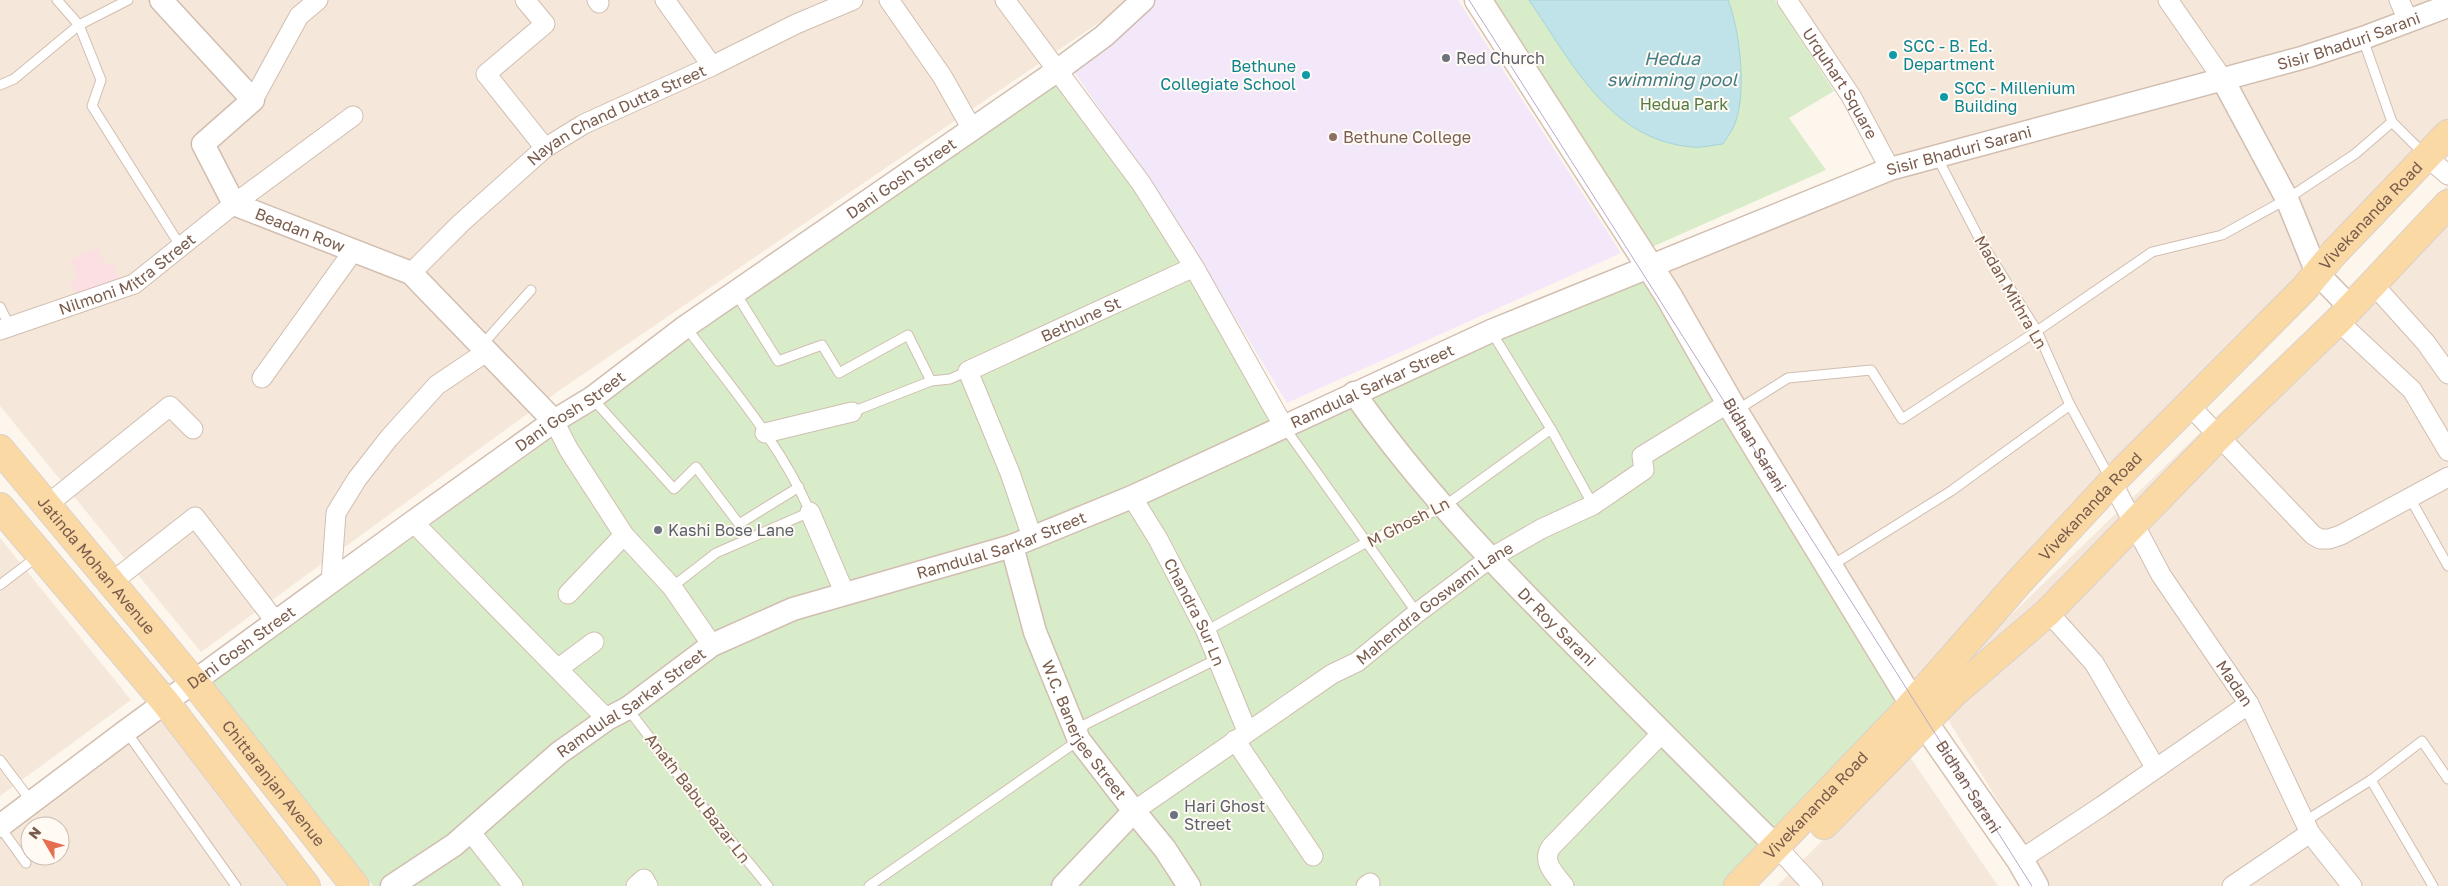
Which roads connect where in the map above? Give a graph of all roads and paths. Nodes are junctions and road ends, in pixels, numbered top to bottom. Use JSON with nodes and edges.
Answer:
{"nodes":[{"id":1,"x":57,"y":0,"type":"edge"},
{"id":2,"x":128,"y":0,"type":"edge"},
{"id":3,"x":161,"y":0,"type":"edge"},
{"id":4,"x":318,"y":0,"type":"edge"},
{"id":5,"x":525,"y":0,"type":"edge"},
{"id":6,"x":665,"y":0,"type":"edge"},
{"id":7,"x":853,"y":0,"type":"edge"},
{"id":8,"x":889,"y":0,"type":"edge"},
{"id":9,"x":1005,"y":0,"type":"edge"},
{"id":10,"x":1143,"y":0,"type":"edge"},
{"id":11,"x":1478,"y":0,"type":"edge"},
{"id":12,"x":1788,"y":0,"type":"edge"},
{"id":13,"x":2168,"y":0,"type":"edge"},
{"id":14,"x":2399,"y":0,"type":"edge"},
{"id":15,"x":2448,"y":6,"type":"edge"},
{"id":16,"x":2408,"y":20,"type":"junction"},
{"id":17,"x":79,"y":25,"type":"junction"},
{"id":18,"x":2363,"y":38,"type":"junction"},
{"id":19,"x":712,"y":66,"type":"junction"},
{"id":20,"x":1058,"y":70,"type":"junction"},
{"id":21,"x":2222,"y":78,"type":"junction"},
{"id":22,"x":0,"y":85,"type":"edge"},
{"id":23,"x":252,"y":100,"type":"junction"},
{"id":24,"x":354,"y":116,"type":"dead end"},
{"id":25,"x":2392,"y":122,"type":"junction"},
{"id":26,"x":972,"y":129,"type":"junction"},
{"id":27,"x":2448,"y":134,"type":"edge"},
{"id":28,"x":545,"y":148,"type":"junction"},
{"id":29,"x":1937,"y":156,"type":"junction"},
{"id":30,"x":2427,"y":157,"type":"junction"},
{"id":31,"x":1890,"y":168,"type":"junction"},
{"id":32,"x":2448,"y":175,"type":"edge"},
{"id":33,"x":2287,"y":199,"type":"junction"},
{"id":34,"x":234,"y":204,"type":"junction"},
{"id":35,"x":2448,"y":204,"type":"edge"},
{"id":36,"x":181,"y":247,"type":"junction"},
{"id":37,"x":354,"y":250,"type":"junction"},
{"id":38,"x":1650,"y":266,"type":"junction"},
{"id":39,"x":1194,"y":267,"type":"junction"},
{"id":40,"x":410,"y":273,"type":"junction"},
{"id":41,"x":2318,"y":273,"type":"junction"},
{"id":42,"x":2373,"y":284,"type":"junction"},
{"id":43,"x":531,"y":290,"type":"dead end"},
{"id":44,"x":735,"y":292,"type":"junction"},
{"id":45,"x":0,"y":307,"type":"edge"},
{"id":46,"x":2345,"y":315,"type":"junction"},
{"id":47,"x":686,"y":327,"type":"junction"},
{"id":48,"x":4,"y":328,"type":"edge"},
{"id":49,"x":1491,"y":331,"type":"junction"},
{"id":50,"x":2037,"y":331,"type":"junction"},
{"id":51,"x":484,"y":349,"type":"junction"},
{"id":52,"x":968,"y":372,"type":"junction"},
{"id":53,"x":2448,"y":374,"type":"edge"},
{"id":54,"x":262,"y":378,"type":"dead end"},
{"id":55,"x":930,"y":381,"type":"junction"},
{"id":56,"x":1354,"y":393,"type":"junction"},
{"id":57,"x":592,"y":398,"type":"junction"},
{"id":58,"x":2070,"y":405,"type":"junction"},
{"id":59,"x":2190,"y":406,"type":"junction"},
{"id":60,"x":1732,"y":407,"type":"junction"},
{"id":61,"x":852,"y":412,"type":"joint"},
{"id":62,"x":554,"y":421,"type":"junction"},
{"id":63,"x":1284,"y":427,"type":"junction"},
{"id":64,"x":193,"y":429,"type":"dead end"},
{"id":65,"x":1551,"y":429,"type":"junction"},
{"id":66,"x":765,"y":433,"type":"junction"},
{"id":67,"x":2219,"y":436,"type":"junction"},
{"id":68,"x":0,"y":449,"type":"edge"},
{"id":69,"x":2448,"y":450,"type":"edge"},
{"id":70,"x":2448,"y":477,"type":"edge"},
{"id":71,"x":2112,"y":482,"type":"junction"},
{"id":72,"x":800,"y":487,"type":"junction"},
{"id":73,"x":1132,"y":497,"type":"junction"},
{"id":74,"x":2410,"y":498,"type":"junction"},
{"id":75,"x":47,"y":505,"type":"junction"},
{"id":76,"x":1593,"y":506,"type":"junction"},
{"id":77,"x":0,"y":507,"type":"edge"},
{"id":78,"x":1442,"y":508,"type":"junction"},
{"id":79,"x":810,"y":512,"type":"junction"},
{"id":80,"x":413,"y":522,"type":"junction"},
{"id":81,"x":2134,"y":522,"type":"junction"},
{"id":82,"x":624,"y":535,"type":"junction"},
{"id":83,"x":1022,"y":541,"type":"junction"},
{"id":84,"x":1367,"y":542,"type":"junction"},
{"id":85,"x":40,"y":555,"type":"junction"},
{"id":86,"x":1489,"y":559,"type":"junction"},
{"id":87,"x":2448,"y":566,"type":"edge"},
{"id":88,"x":1828,"y":567,"type":"junction"},
{"id":89,"x":112,"y":582,"type":"junction"},
{"id":90,"x":331,"y":582,"type":"junction"},
{"id":91,"x":0,"y":585,"type":"edge"},
{"id":92,"x":672,"y":586,"type":"junction"},
{"id":93,"x":568,"y":594,"type":"dead end"},
{"id":94,"x":845,"y":594,"type":"junction"},
{"id":95,"x":1417,"y":612,"type":"junction"},
{"id":96,"x":2048,"y":612,"type":"junction"},
{"id":97,"x":276,"y":622,"type":"junction"},
{"id":98,"x":1206,"y":631,"type":"junction"},
{"id":99,"x":594,"y":642,"type":"dead end"},
{"id":100,"x":712,"y":645,"type":"junction"},
{"id":101,"x":1217,"y":658,"type":"junction"},
{"id":102,"x":559,"y":668,"type":"junction"},
{"id":103,"x":194,"y":682,"type":"junction"},
{"id":104,"x":166,"y":703,"type":"junction"},
{"id":105,"x":2249,"y":704,"type":"junction"},
{"id":106,"x":628,"y":708,"type":"junction"},
{"id":107,"x":1918,"y":712,"type":"junction"},
{"id":108,"x":607,"y":719,"type":"junction"},
{"id":109,"x":126,"y":730,"type":"junction"},
{"id":110,"x":1662,"y":733,"type":"junction"},
{"id":111,"x":1241,"y":736,"type":"junction"},
{"id":112,"x":1080,"y":740,"type":"junction"},
{"id":113,"x":0,"y":760,"type":"edge"},
{"id":114,"x":2155,"y":767,"type":"junction"},
{"id":115,"x":2448,"y":779,"type":"edge"},
{"id":116,"x":2371,"y":780,"type":"junction"},
{"id":117,"x":31,"y":800,"type":"junction"},
{"id":118,"x":1134,"y":811,"type":"junction"},
{"id":119,"x":0,"y":826,"type":"edge"},
{"id":120,"x":469,"y":830,"type":"junction"},
{"id":121,"x":2310,"y":833,"type":"junction"},
{"id":122,"x":20,"y":854,"type":"edge"},
{"id":123,"x":1783,"y":854,"type":"junction"},
{"id":124,"x":1313,"y":856,"type":"dead end"},
{"id":125,"x":2020,"y":860,"type":"junction"},
{"id":126,"x":236,"y":886,"type":"edge"},
{"id":127,"x":306,"y":886,"type":"edge"},
{"id":128,"x":355,"y":886,"type":"edge"},
{"id":129,"x":392,"y":886,"type":"edge"},
{"id":130,"x":513,"y":886,"type":"edge"},
{"id":131,"x":768,"y":886,"type":"edge"},
{"id":132,"x":870,"y":886,"type":"edge"},
{"id":133,"x":1064,"y":886,"type":"edge"},
{"id":134,"x":1189,"y":886,"type":"edge"},
{"id":135,"x":1564,"y":886,"type":"edge"},
{"id":136,"x":1738,"y":886,"type":"edge"},
{"id":137,"x":1763,"y":886,"type":"edge"},
{"id":138,"x":1813,"y":886,"type":"edge"},
{"id":139,"x":2035,"y":886,"type":"edge"},
{"id":140,"x":2232,"y":886,"type":"edge"},
{"id":141,"x":2352,"y":886,"type":"edge"},
{"id":142,"x":2433,"y":886,"type":"edge"}],
"edges":[{"from":1,"to":17,"type":"lane"},
{"from":2,"to":17,"type":"lane"},
{"from":3,"to":23,"type":"street"},
{"from":4,"to":23,"type":"street","name":"Beadan Row"},
{"from":5,"to":28,"type":"street"},
{"from":6,"to":19,"type":"street"},
{"from":7,"to":19,"type":"street","name":"Nayan Chand Dutta Street"},
{"from":8,"to":26,"type":"street"},
{"from":9,"to":20,"type":"street"},
{"from":10,"to":20,"type":"street","name":"Dani Gosh Street"},
{"from":11,"to":38,"type":"main road","name":"Bidhan Sarani"},
{"from":12,"to":31,"type":"street","name":"Urquhart Square"},
{"from":13,"to":21,"type":"street"},
{"from":14,"to":16,"type":"street"},
{"from":15,"to":16,"type":"street","name":"Sisir Bhaduri Sarani"},
{"from":16,"to":18,"type":"street","name":"Sisir Bhaduri Sarani"},
{"from":17,"to":22,"type":"lane"},
{"from":17,"to":36,"type":"lane"},
{"from":18,"to":21,"type":"street","name":"Sisir Bhaduri Sarani"},
{"from":18,"to":25,"type":"lane"},
{"from":19,"to":28,"type":"street","name":"Nayan Chand Dutta Street"},
{"from":20,"to":26,"type":"street","name":"Dani Gosh Street"},
{"from":20,"to":39,"type":"street"},
{"from":21,"to":29,"type":"street","name":"Sisir Bhaduri Sarani"},
{"from":21,"to":33,"type":"street"},
{"from":23,"to":34,"type":"street","name":"Beadan Row"},
{"from":24,"to":34,"type":"street","name":"Nilmoni Mitra Street"},
{"from":25,"to":30,"type":"lane"},
{"from":25,"to":33,"type":"lane"},
{"from":26,"to":44,"type":"street","name":"Dani Gosh Street"},
{"from":27,"to":30,"type":"main road","name":"Vivekananda Road"},
{"from":28,"to":40,"type":"street","name":"Nayan Chand Dutta Street"},
{"from":29,"to":31,"type":"street","name":"Sisir Bhaduri Sarani"},
{"from":29,"to":50,"type":"lane","name":"Madan Mithra Ln"},
{"from":30,"to":32,"type":"street"},
{"from":30,"to":41,"type":"main road","name":"Vivekananda Road"},
{"from":31,"to":38,"type":"street","name":"Sisir Bhaduri Sarani"},
{"from":33,"to":41,"type":"street"},
{"from":33,"to":50,"type":"lane"},
{"from":34,"to":36,"type":"street","name":"Nilmoni Mitra Street"},
{"from":34,"to":37,"type":"street","name":"Beadan Row"},
{"from":35,"to":42,"type":"main road","name":"Vivekananda Road"},
{"from":36,"to":48,"type":"street","name":"Nilmoni Mitra Street"},
{"from":37,"to":40,"type":"street","name":"Beadan Row"},
{"from":37,"to":54,"type":"street"},
{"from":38,"to":49,"type":"street","name":"Ramdulal Sarkar Street"},
{"from":38,"to":60,"type":"main road","name":"Bidhan Sarani"},
{"from":39,"to":52,"type":"street","name":"Bethune St"},
{"from":39,"to":63,"type":"street"},
{"from":40,"to":51,"type":"street","name":"Beadan Row"},
{"from":41,"to":46,"type":"street"},
{"from":41,"to":59,"type":"main road","name":"Vivekananda Road"},
{"from":42,"to":46,"type":"main road","name":"Vivekananda Road"},
{"from":42,"to":53,"type":"street"},
{"from":43,"to":51,"type":"lane"},
{"from":44,"to":47,"type":"street","name":"Dani Gosh Street"},
{"from":44,"to":55,"type":"lane"},
{"from":45,"to":48,"type":"lane"},
{"from":46,"to":67,"type":"main road","name":"Vivekananda Road"},
{"from":46,"to":69,"type":"street"},
{"from":47,"to":57,"type":"street","name":"Dani Gosh Street"},
{"from":47,"to":66,"type":"lane"},
{"from":49,"to":56,"type":"street","name":"Ramdulal Sarkar Street"},
{"from":49,"to":65,"type":"lane"},
{"from":50,"to":58,"type":"lane","name":"Madan Mithra Ln"},
{"from":50,"to":60,"type":"lane"},
{"from":51,"to":62,"type":"street","name":"Beadan Row"},
{"from":51,"to":90,"type":"street"},
{"from":52,"to":55,"type":"lane"},
{"from":52,"to":83,"type":"street"},
{"from":55,"to":61,"type":"lane"},
{"from":56,"to":63,"type":"street","name":"Ramdulal Sarkar Street"},
{"from":56,"to":78,"type":"street","name":"Dr Roy Sarani"},
{"from":57,"to":62,"type":"street","name":"Dani Gosh Street"},
{"from":57,"to":72,"type":"lane"},
{"from":58,"to":71,"type":"lane","name":"Madan Mithra Ln"},
{"from":58,"to":88,"type":"lane"},
{"from":59,"to":67,"type":"street"},
{"from":59,"to":71,"type":"main road","name":"Vivekananda Road"},
{"from":60,"to":76,"type":"street","name":"Mahendra Goswami Lane"},
{"from":60,"to":88,"type":"main road","name":"Bidhan Sarani"},
{"from":61,"to":66,"type":"street"},
{"from":62,"to":80,"type":"street","name":"Dani Gosh Street"},
{"from":62,"to":82,"type":"street"},
{"from":63,"to":73,"type":"street","name":"Ramdulal Sarkar Street"},
{"from":63,"to":84,"type":"lane"},
{"from":64,"to":75,"type":"street"},
{"from":65,"to":76,"type":"lane"},
{"from":65,"to":78,"type":"lane","name":"M Ghosh Ln"},
{"from":66,"to":72,"type":"lane"},
{"from":67,"to":74,"type":"street"},
{"from":67,"to":81,"type":"main road","name":"Vivekananda Road"},
{"from":68,"to":75,"type":"main road","name":"Jatinda Mohan Avenue"},
{"from":70,"to":74,"type":"street"},
{"from":71,"to":81,"type":"street","name":"Madan"},
{"from":71,"to":107,"type":"main road","name":"Vivekananda Road"},
{"from":72,"to":79,"type":"lane"},
{"from":73,"to":83,"type":"street","name":"Ramdulal Sarkar Street"},
{"from":73,"to":98,"type":"street","name":"Chandra Sur Ln"},
{"from":74,"to":87,"type":"lane"},
{"from":75,"to":89,"type":"main road","name":"Jatinda Mohan Avenue"},
{"from":76,"to":86,"type":"street","name":"Mahendra Goswami Lane"},
{"from":77,"to":85,"type":"main road"},
{"from":78,"to":84,"type":"lane","name":"M Ghosh Ln"},
{"from":78,"to":86,"type":"street","name":"Dr Roy Sarani"},
{"from":79,"to":92,"type":"lane"},
{"from":79,"to":94,"type":"street"},
{"from":80,"to":90,"type":"street","name":"Dani Gosh Street"},
{"from":80,"to":102,"type":"street"},
{"from":81,"to":96,"type":"main road","name":"Vivekananda Road"},
{"from":81,"to":105,"type":"street","name":"Madan"},
{"from":82,"to":92,"type":"street"},
{"from":82,"to":93,"type":"street"},
{"from":83,"to":94,"type":"street","name":"Ramdulal Sarkar Street"},
{"from":83,"to":112,"type":"street","name":"W.C. Banerjee Street"},
{"from":84,"to":95,"type":"lane"},
{"from":84,"to":98,"type":"lane","name":"M Ghosh Ln"},
{"from":85,"to":91,"type":"lane"},
{"from":85,"to":104,"type":"main road"},
{"from":86,"to":95,"type":"street","name":"Mahendra Goswami Lane"},
{"from":86,"to":110,"type":"street","name":"Dr Roy Sarani"},
{"from":88,"to":107,"type":"main road","name":"Bidhan Sarani"},
{"from":89,"to":97,"type":"street"},
{"from":89,"to":103,"type":"main road","name":"Jatinda Mohan Avenue"},
{"from":90,"to":97,"type":"street","name":"Dani Gosh Street"},
{"from":92,"to":100,"type":"street"},
{"from":94,"to":100,"type":"street","name":"Ramdulal Sarkar Street"},
{"from":95,"to":111,"type":"street","name":"Mahendra Goswami Lane"},
{"from":96,"to":107,"type":"main road","name":"Vivekananda Road"},
{"from":96,"to":114,"type":"street"},
{"from":97,"to":103,"type":"street","name":"Dani Gosh Street"},
{"from":98,"to":101,"type":"street","name":"Chandra Sur Ln"},
{"from":99,"to":102,"type":"street"},
{"from":100,"to":106,"type":"street","name":"Ramdulal Sarkar Street"},
{"from":101,"to":111,"type":"street","name":"Chandra Sur Ln"},
{"from":101,"to":112,"type":"lane"},
{"from":102,"to":108,"type":"street"},
{"from":103,"to":104,"type":"street","name":"Dani Gosh Street"},
{"from":103,"to":128,"type":"main road","name":"Chittaranjan Avenue"},
{"from":104,"to":109,"type":"street","name":"Dani Gosh Street"},
{"from":104,"to":127,"type":"main road"},
{"from":105,"to":114,"type":"street"},
{"from":105,"to":121,"type":"street","name":"Madan"},
{"from":106,"to":108,"type":"street","name":"Ramdulal Sarkar Street"},
{"from":106,"to":131,"type":"lane","name":"Anath Babu Bazar Ln"},
{"from":107,"to":123,"type":"main road","name":"Vivekananda Road"},
{"from":107,"to":125,"type":"main road","name":"Bidhan Sarani"},
{"from":108,"to":120,"type":"street","name":"Ramdulal Sarkar Street"},
{"from":109,"to":117,"type":"street","name":"Dani Gosh Street"},
{"from":109,"to":126,"type":"lane"},
{"from":110,"to":123,"type":"street","name":"Dr Roy Sarani"},
{"from":110,"to":135,"type":"street"},
{"from":111,"to":118,"type":"street","name":"Mahendra Goswami Lane"},
{"from":111,"to":124,"type":"street","name":"Chandra Sur Ln"},
{"from":112,"to":118,"type":"street","name":"W.C. Banerjee Street"},
{"from":112,"to":132,"type":"lane"},
{"from":113,"to":117,"type":"lane"},
{"from":114,"to":125,"type":"street"},
{"from":115,"to":116,"type":"lane"},
{"from":116,"to":121,"type":"lane"},
{"from":116,"to":142,"type":"lane"},
{"from":117,"to":119,"type":"street","name":"Dani Gosh Street"},
{"from":118,"to":133,"type":"street","name":"W.C. Banerjee Street"},
{"from":118,"to":134,"type":"street"},
{"from":119,"to":122,"type":"lane"},
{"from":120,"to":129,"type":"street","name":"Ramdulal Sarkar Street"},
{"from":120,"to":130,"type":"street"},
{"from":121,"to":140,"type":"street"},
{"from":121,"to":141,"type":"street","name":"Madan"},
{"from":123,"to":136,"type":"main road","name":"Vivekananda Road"},
{"from":123,"to":137,"type":"main road","name":"Vivekananda Road"},
{"from":123,"to":138,"type":"street"},
{"from":125,"to":139,"type":"main road","name":"Bidhan Sarani"}]}
